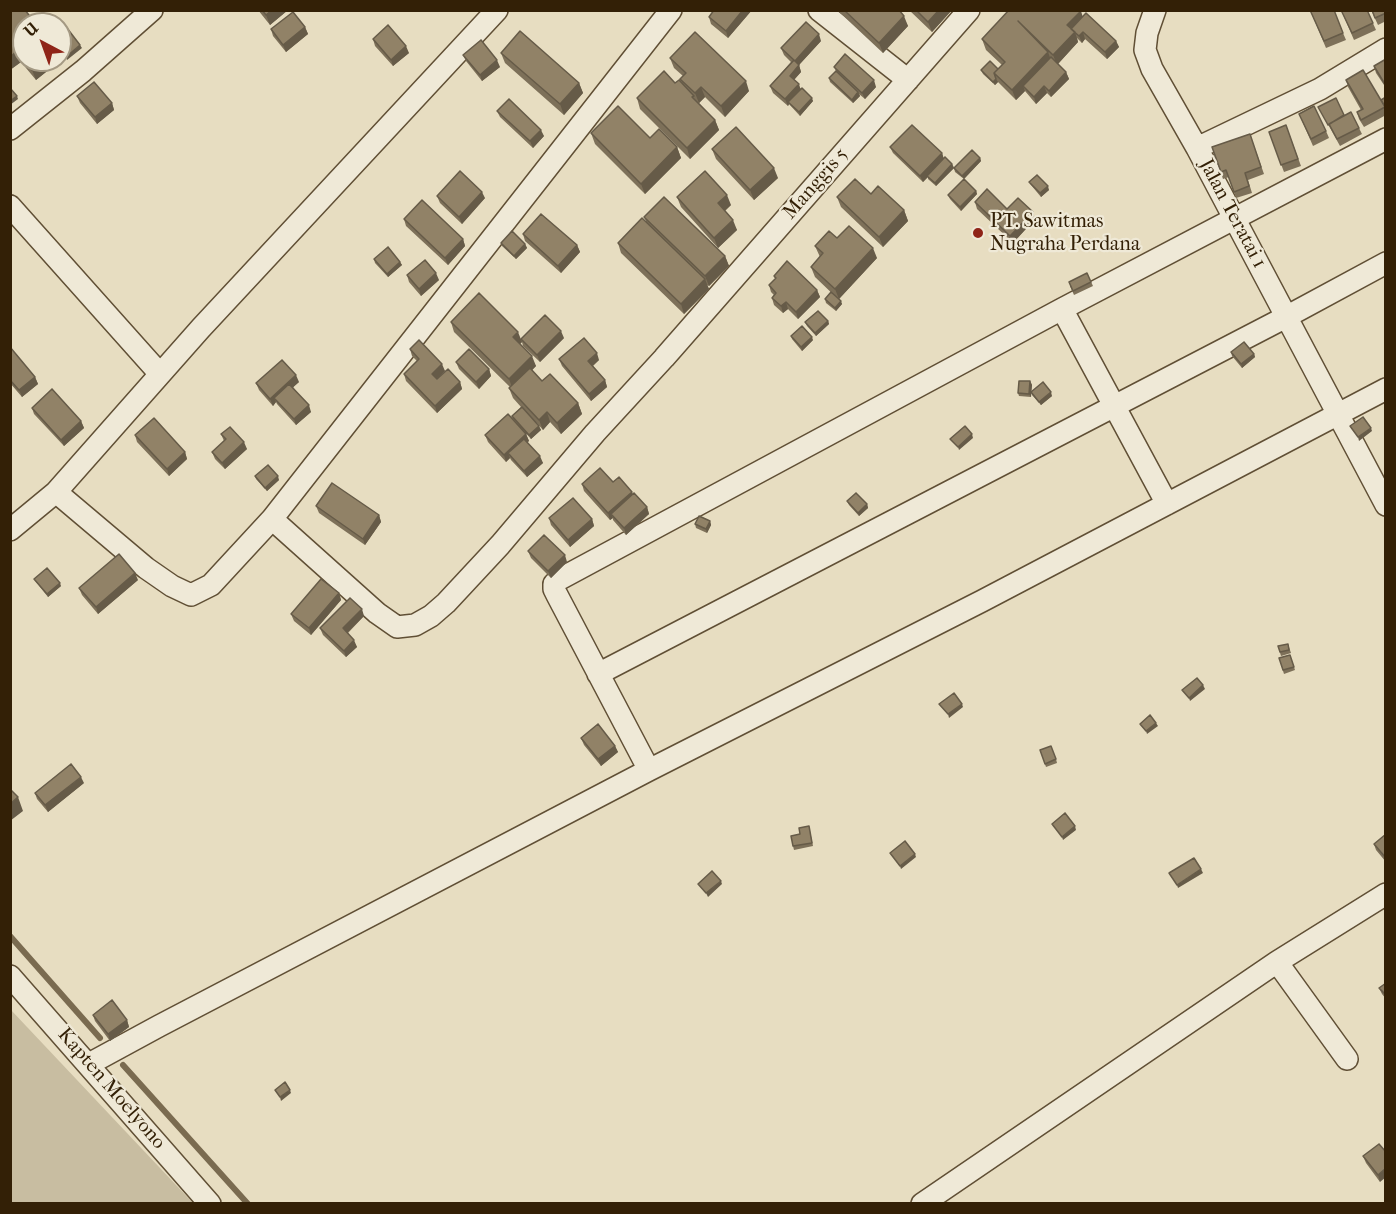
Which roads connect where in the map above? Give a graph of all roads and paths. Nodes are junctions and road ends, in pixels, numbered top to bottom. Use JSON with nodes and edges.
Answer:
{"nodes":[{"id":1,"x":152,"y":10,"type":"edge"},
{"id":2,"x":497,"y":10,"type":"edge"},
{"id":3,"x":671,"y":10,"type":"edge"},
{"id":4,"x":819,"y":10,"type":"edge"},
{"id":5,"x":969,"y":10,"type":"edge"},
{"id":6,"x":1155,"y":10,"type":"edge"},
{"id":7,"x":1386,"y":49,"type":"edge"},
{"id":8,"x":908,"y":80,"type":"junction"},
{"id":9,"x":10,"y":129,"type":"edge"},
{"id":10,"x":1386,"y":139,"type":"edge"},
{"id":11,"x":1197,"y":148,"type":"junction"},
{"id":12,"x":10,"y":206,"type":"edge"},
{"id":13,"x":1235,"y":219,"type":"junction"},
{"id":14,"x":1386,"y":263,"type":"edge"},
{"id":15,"x":1062,"y":309,"type":"junction"},
{"id":16,"x":1286,"y":317,"type":"junction"},
{"id":17,"x":160,"y":374,"type":"junction"},
{"id":18,"x":1386,"y":389,"type":"edge"},
{"id":19,"x":1114,"y":405,"type":"junction"},
{"id":20,"x":1338,"y":415,"type":"junction"},
{"id":21,"x":56,"y":492,"type":"junction"},
{"id":22,"x":1167,"y":504,"type":"junction"},
{"id":23,"x":1386,"y":505,"type":"edge"},
{"id":24,"x":272,"y":519,"type":"junction"},
{"id":25,"x":10,"y":530,"type":"edge"},
{"id":26,"x":598,"y":674,"type":"junction"},
{"id":27,"x":649,"y":770,"type":"junction"},
{"id":28,"x":1386,"y":894,"type":"edge"},
{"id":29,"x":1277,"y":962,"type":"junction"},
{"id":30,"x":10,"y":976,"type":"edge"},
{"id":31,"x":1347,"y":1059,"type":"dead end"},
{"id":32,"x":89,"y":1064,"type":"junction"},
{"id":33,"x":210,"y":1203,"type":"edge"},
{"id":34,"x":922,"y":1203,"type":"edge"}],
"edges":[{"from":1,"to":9,"type":"street"},
{"from":2,"to":17,"type":"street"},
{"from":3,"to":24,"type":"street"},
{"from":4,"to":8,"type":"street"},
{"from":5,"to":8,"type":"street","name":"Manggis 5"},
{"from":6,"to":11,"type":"street","name":"Jalan Teratai 1"},
{"from":7,"to":11,"type":"street"},
{"from":8,"to":24,"type":"street","name":"Manggis 5"},
{"from":10,"to":13,"type":"street"},
{"from":11,"to":13,"type":"street","name":"Jalan Teratai 1"},
{"from":12,"to":17,"type":"street"},
{"from":13,"to":15,"type":"street"},
{"from":13,"to":16,"type":"street","name":"Jalan Teratai 1"},
{"from":14,"to":16,"type":"street"},
{"from":15,"to":19,"type":"street"},
{"from":15,"to":26,"type":"street"},
{"from":16,"to":19,"type":"street"},
{"from":16,"to":20,"type":"street","name":"Jalan Teratai 1"},
{"from":17,"to":21,"type":"street"},
{"from":18,"to":20,"type":"street"},
{"from":19,"to":22,"type":"street"},
{"from":19,"to":26,"type":"street"},
{"from":20,"to":22,"type":"street"},
{"from":20,"to":23,"type":"street","name":"Jalan Teratai 1"},
{"from":21,"to":24,"type":"street"},
{"from":21,"to":25,"type":"street"},
{"from":22,"to":27,"type":"street"},
{"from":26,"to":27,"type":"street"},
{"from":27,"to":32,"type":"street"},
{"from":28,"to":29,"type":"street"},
{"from":29,"to":31,"type":"street"},
{"from":29,"to":34,"type":"street"},
{"from":30,"to":32,"type":"street","name":"Kapten Moelyono"},
{"from":32,"to":33,"type":"street","name":"Kapten Moelyono"}]}
